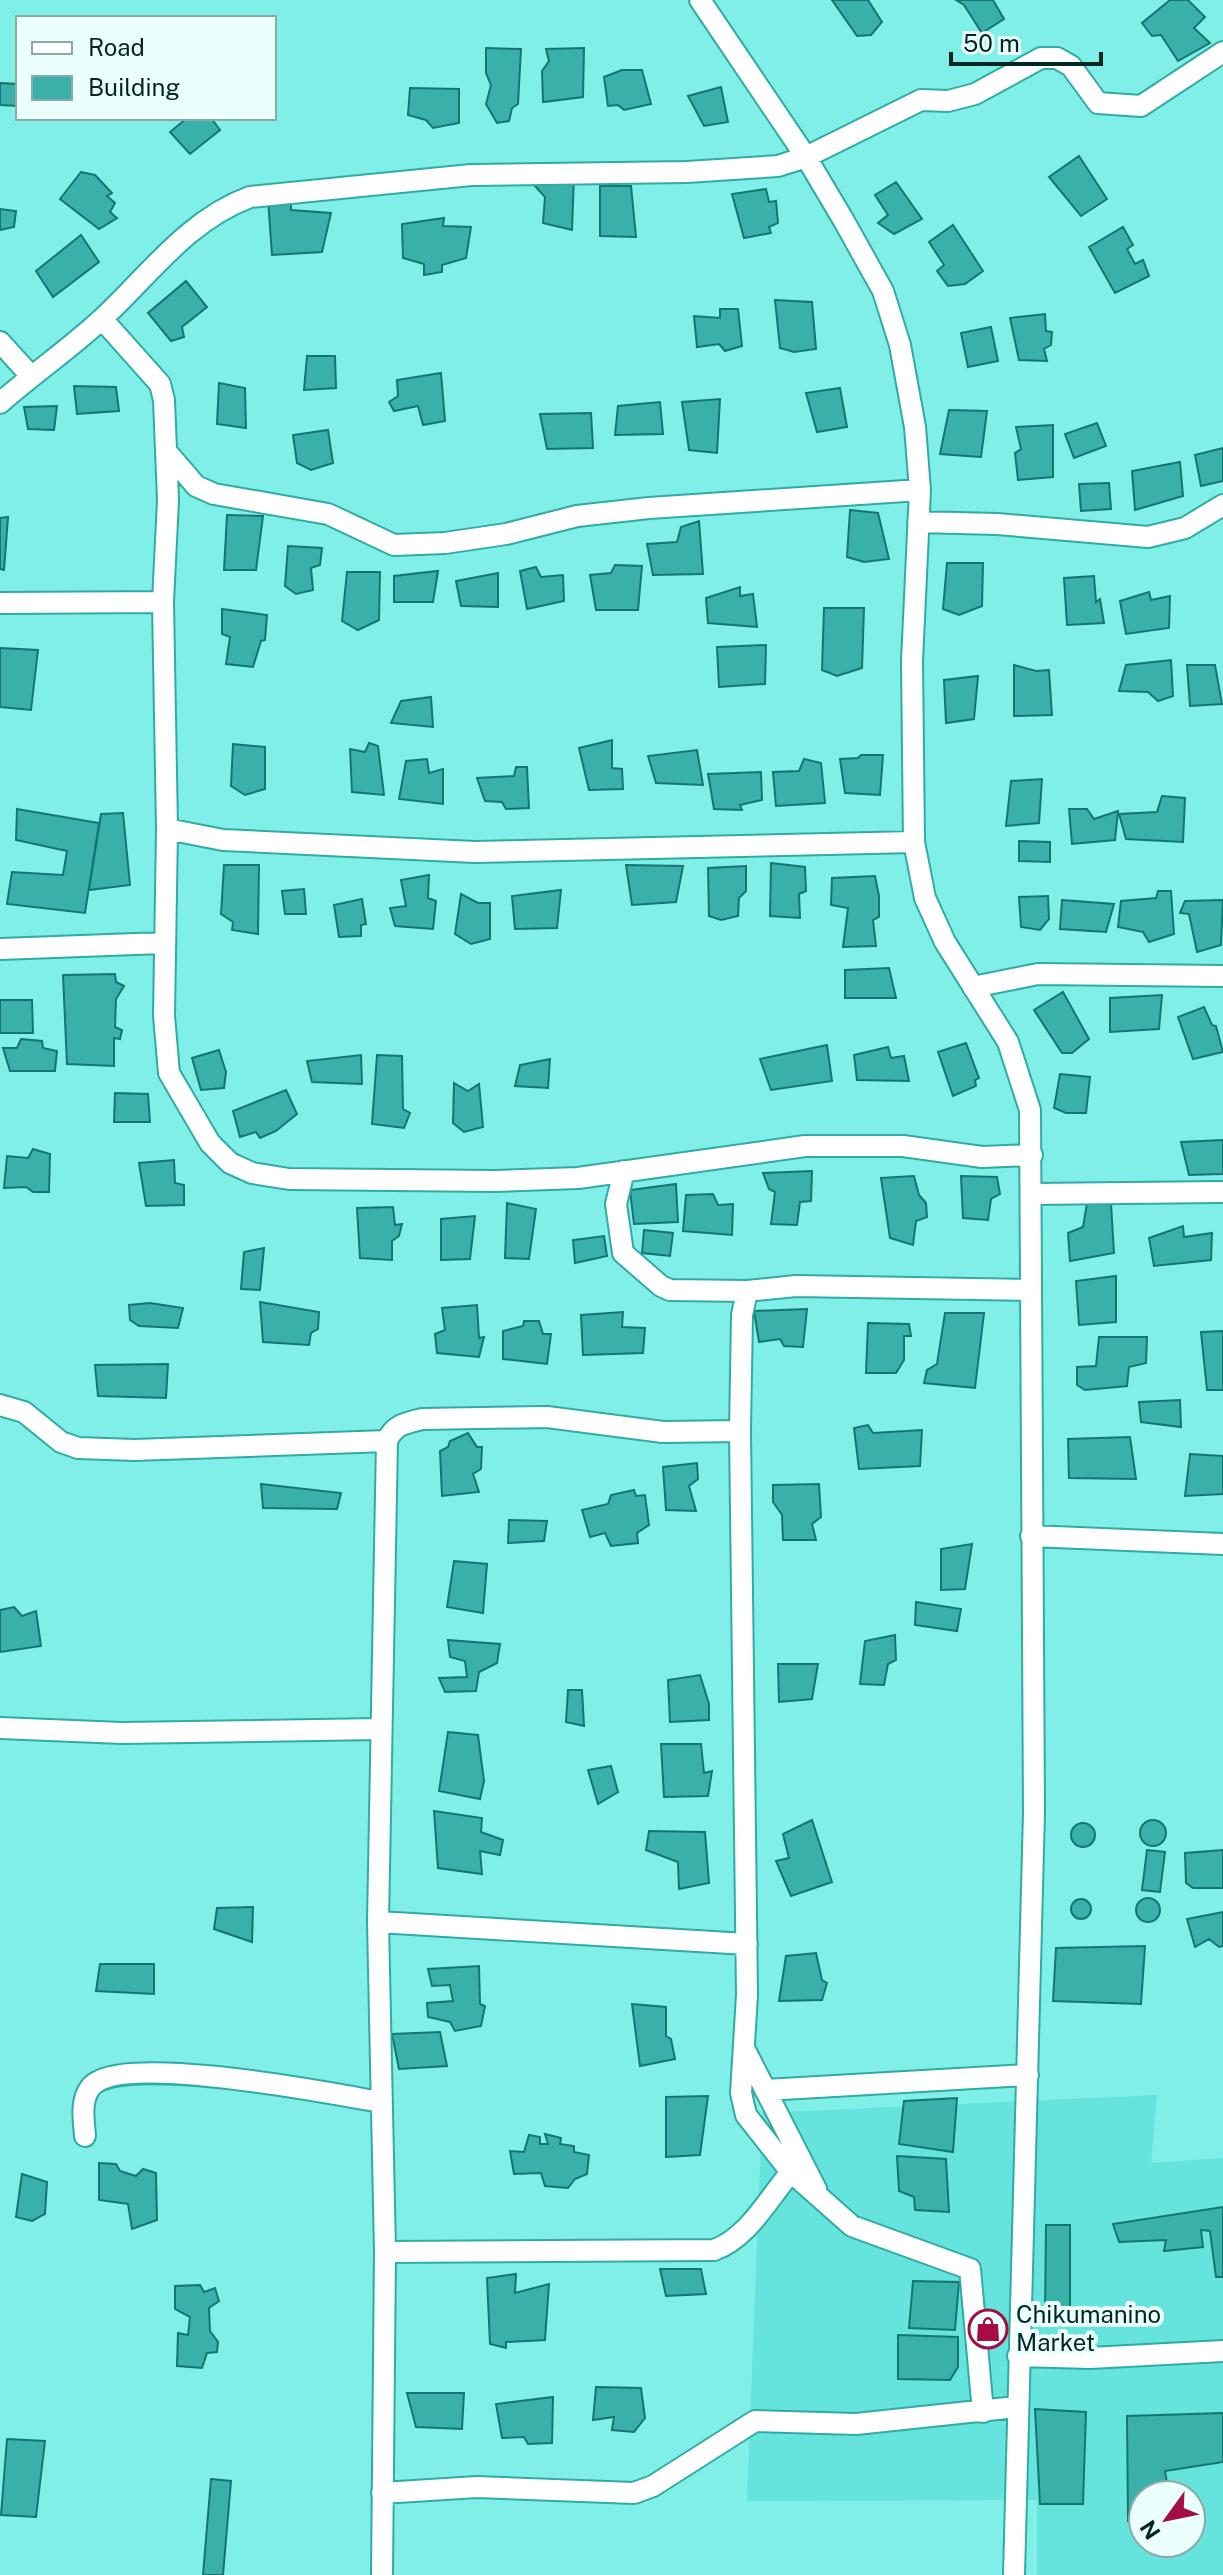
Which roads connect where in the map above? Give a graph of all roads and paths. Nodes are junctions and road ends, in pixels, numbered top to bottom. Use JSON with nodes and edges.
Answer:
{"nodes":[{"id":1,"x":700,"y":0,"type":"edge"},
{"id":2,"x":1223,"y":52,"type":"edge"},
{"id":3,"x":806,"y":157,"type":"junction"},
{"id":4,"x":102,"y":319,"type":"junction"},
{"id":5,"x":0,"y":342,"type":"edge"},
{"id":6,"x":31,"y":376,"type":"junction"},
{"id":7,"x":0,"y":403,"type":"edge"},
{"id":8,"x":166,"y":451,"type":"junction"},
{"id":9,"x":920,"y":490,"type":"junction"},
{"id":10,"x":1223,"y":505,"type":"edge"},
{"id":11,"x":918,"y":522,"type":"junction"},
{"id":12,"x":163,"y":602,"type":"junction"},
{"id":13,"x":0,"y":603,"type":"edge"},
{"id":14,"x":167,"y":829,"type":"junction"},
{"id":15,"x":914,"y":842,"type":"junction"},
{"id":16,"x":163,"y":943,"type":"junction"},
{"id":17,"x":0,"y":949,"type":"edge"},
{"id":18,"x":1223,"y":976,"type":"edge"},
{"id":19,"x":973,"y":987,"type":"junction"},
{"id":20,"x":1032,"y":1155,"type":"junction"},
{"id":21,"x":624,"y":1171,"type":"junction"},
{"id":22,"x":1223,"y":1192,"type":"edge"},
{"id":23,"x":1031,"y":1194,"type":"junction"},
{"id":24,"x":1031,"y":1290,"type":"junction"},
{"id":25,"x":747,"y":1291,"type":"junction"},
{"id":26,"x":0,"y":1405,"type":"edge"},
{"id":27,"x":740,"y":1431,"type":"junction"},
{"id":28,"x":387,"y":1441,"type":"junction"},
{"id":29,"x":1031,"y":1536,"type":"junction"},
{"id":30,"x":1223,"y":1544,"type":"edge"},
{"id":31,"x":0,"y":1728,"type":"edge"},
{"id":32,"x":379,"y":1729,"type":"junction"},
{"id":33,"x":378,"y":1922,"type":"junction"},
{"id":34,"x":747,"y":1944,"type":"junction"},
{"id":35,"x":744,"y":2049,"type":"junction"},
{"id":36,"x":1028,"y":2075,"type":"junction"},
{"id":37,"x":765,"y":2090,"type":"junction"},
{"id":38,"x":380,"y":2102,"type":"junction"},
{"id":39,"x":85,"y":2136,"type":"dead end"},
{"id":40,"x":791,"y":2172,"type":"junction"},
{"id":41,"x":824,"y":2203,"type":"junction"},
{"id":42,"x":385,"y":2252,"type":"junction"},
{"id":43,"x":1223,"y":2351,"type":"edge"},
{"id":44,"x":1018,"y":2356,"type":"junction"},
{"id":45,"x":1016,"y":2407,"type":"junction"},
{"id":46,"x":983,"y":2412,"type":"junction"},
{"id":47,"x":382,"y":2493,"type":"junction"},
{"id":48,"x":382,"y":2575,"type":"edge"},
{"id":49,"x":1014,"y":2575,"type":"edge"}],
"edges":[{"from":1,"to":3,"type":"street"},
{"from":2,"to":3,"type":"street"},
{"from":3,"to":4,"type":"street"},
{"from":3,"to":9,"type":"street"},
{"from":4,"to":6,"type":"street"},
{"from":4,"to":8,"type":"street"},
{"from":5,"to":6,"type":"street"},
{"from":6,"to":7,"type":"street"},
{"from":8,"to":9,"type":"street"},
{"from":8,"to":12,"type":"street"},
{"from":9,"to":11,"type":"street"},
{"from":10,"to":11,"type":"street"},
{"from":11,"to":15,"type":"street"},
{"from":12,"to":13,"type":"street"},
{"from":12,"to":14,"type":"street"},
{"from":14,"to":15,"type":"street"},
{"from":14,"to":16,"type":"street"},
{"from":15,"to":19,"type":"street"},
{"from":16,"to":17,"type":"street"},
{"from":16,"to":21,"type":"street"},
{"from":18,"to":19,"type":"street"},
{"from":19,"to":20,"type":"street"},
{"from":20,"to":21,"type":"street"},
{"from":20,"to":23,"type":"street"},
{"from":21,"to":25,"type":"street"},
{"from":22,"to":23,"type":"street"},
{"from":23,"to":24,"type":"street"},
{"from":24,"to":25,"type":"street"},
{"from":24,"to":29,"type":"street"},
{"from":25,"to":27,"type":"street"},
{"from":26,"to":28,"type":"street"},
{"from":27,"to":28,"type":"street"},
{"from":27,"to":34,"type":"street"},
{"from":28,"to":32,"type":"street"},
{"from":29,"to":30,"type":"street"},
{"from":29,"to":36,"type":"street"},
{"from":31,"to":32,"type":"street"},
{"from":32,"to":33,"type":"street"},
{"from":33,"to":34,"type":"street"},
{"from":33,"to":38,"type":"street"},
{"from":34,"to":35,"type":"street"},
{"from":35,"to":37,"type":"street"},
{"from":35,"to":40,"type":"street"},
{"from":36,"to":37,"type":"street"},
{"from":36,"to":44,"type":"street"},
{"from":37,"to":41,"type":"street"},
{"from":38,"to":39,"type":"street"},
{"from":38,"to":42,"type":"street"},
{"from":40,"to":41,"type":"street"},
{"from":40,"to":42,"type":"street"},
{"from":41,"to":46,"type":"street"},
{"from":42,"to":47,"type":"street"},
{"from":43,"to":44,"type":"street"},
{"from":44,"to":45,"type":"street"},
{"from":45,"to":46,"type":"street"},
{"from":45,"to":49,"type":"street"},
{"from":46,"to":47,"type":"street"},
{"from":47,"to":48,"type":"street"}]}
